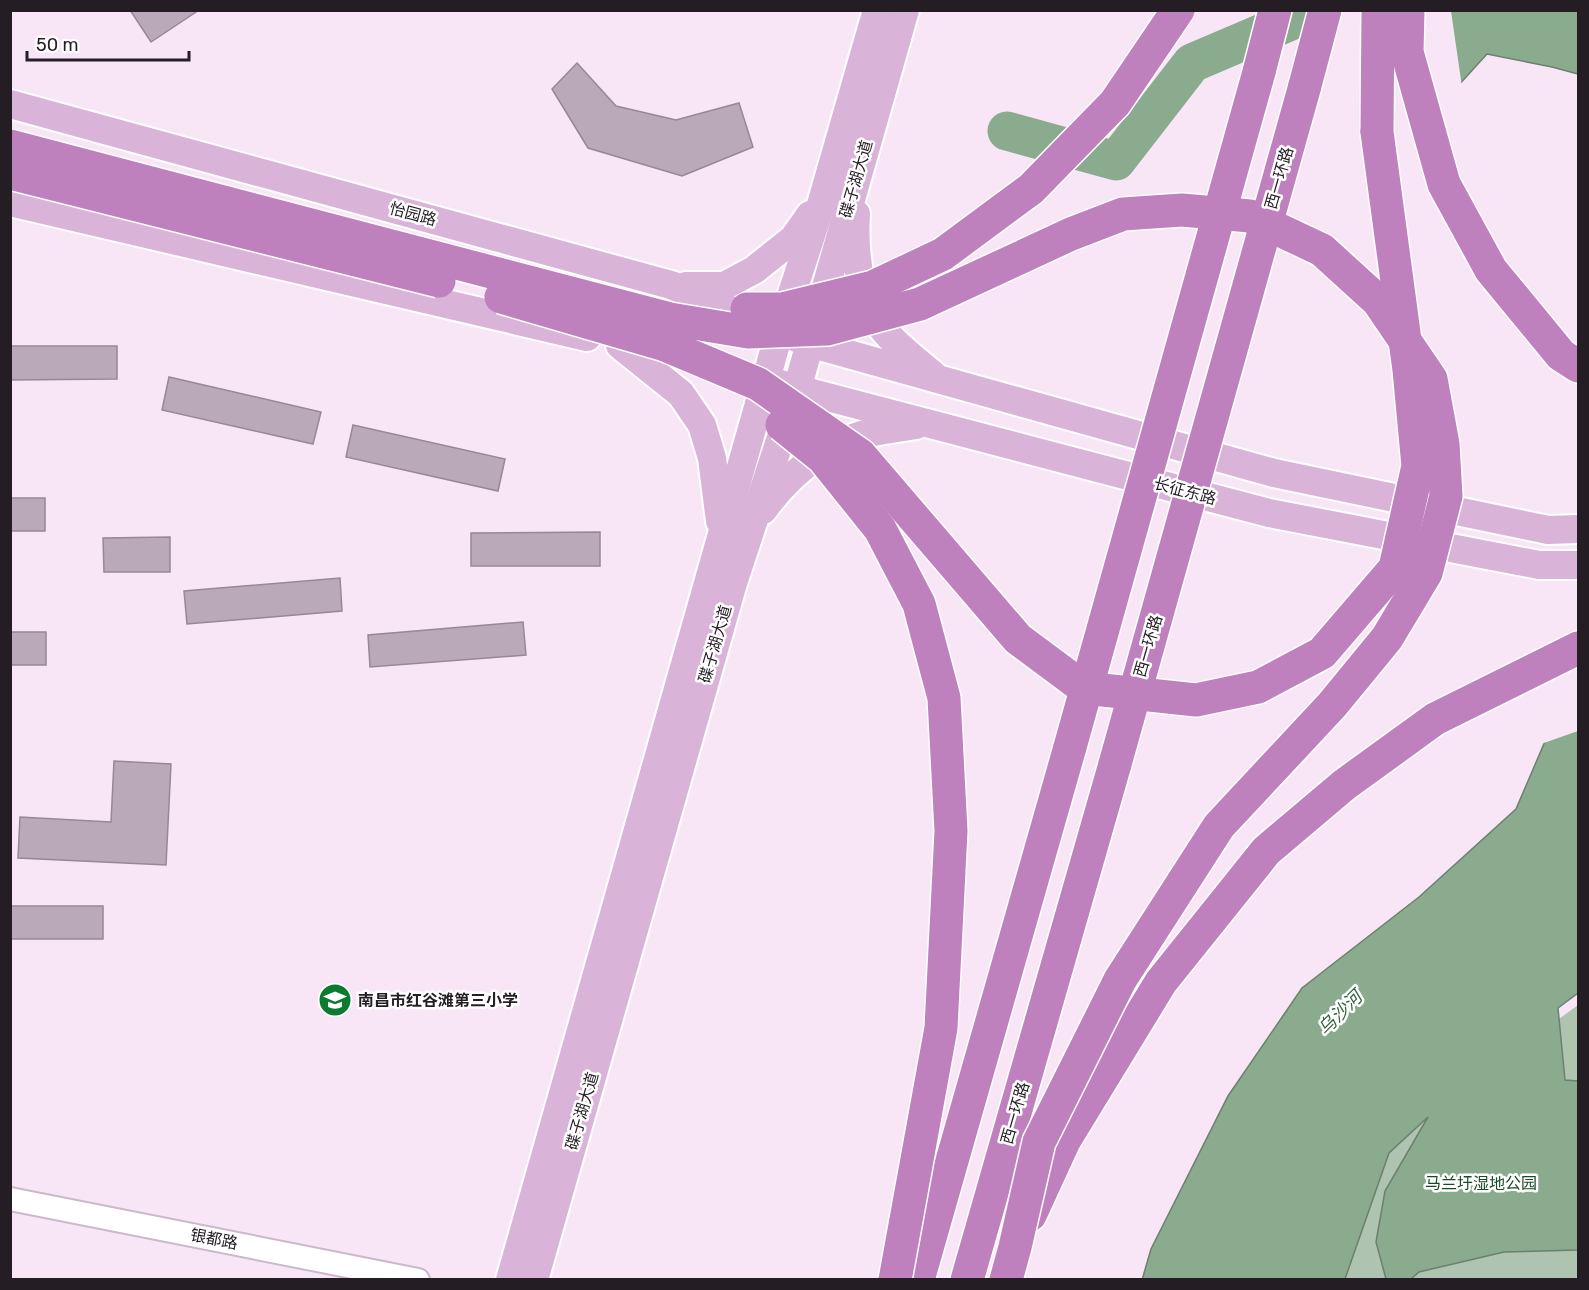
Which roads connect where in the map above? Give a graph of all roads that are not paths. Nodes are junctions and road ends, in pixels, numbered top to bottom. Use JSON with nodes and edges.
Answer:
{"nodes":[{"id":1,"x":877,"y":10,"type":"edge"},
{"id":2,"x":905,"y":10,"type":"edge"},
{"id":3,"x":1178,"y":10,"type":"edge"},
{"id":4,"x":1275,"y":10,"type":"edge"},
{"id":5,"x":1325,"y":10,"type":"edge"},
{"id":6,"x":1378,"y":10,"type":"edge"},
{"id":7,"x":1408,"y":10,"type":"edge"},
{"id":8,"x":10,"y":104,"type":"edge"},
{"id":9,"x":10,"y":146,"type":"edge"},
{"id":10,"x":858,"y":172,"type":"junction"},
{"id":11,"x":10,"y":173,"type":"edge"},
{"id":12,"x":823,"y":196,"type":"junction"},
{"id":13,"x":10,"y":202,"type":"edge"},
{"id":14,"x":545,"y":285,"type":"junction"},
{"id":15,"x":671,"y":285,"type":"junction"},
{"id":16,"x":515,"y":300,"type":"junction"},
{"id":17,"x":780,"y":330,"type":"junction"},
{"id":18,"x":809,"y":343,"type":"junction"},
{"id":19,"x":620,"y":345,"type":"junction"},
{"id":20,"x":1578,"y":366,"type":"edge"},
{"id":21,"x":766,"y":379,"type":"junction"},
{"id":22,"x":939,"y":379,"type":"junction"},
{"id":23,"x":797,"y":389,"type":"junction"},
{"id":24,"x":927,"y":424,"type":"junction"},
{"id":25,"x":752,"y":526,"type":"junction"},
{"id":26,"x":1578,"y":529,"type":"edge"},
{"id":27,"x":722,"y":535,"type":"junction"},
{"id":28,"x":1578,"y":565,"type":"edge"},
{"id":29,"x":1578,"y":648,"type":"edge"},
{"id":30,"x":10,"y":1199,"type":"edge"},
{"id":31,"x":1015,"y":1247,"type":"junction"},
{"id":32,"x":418,"y":1280,"type":"edge"},
{"id":33,"x":510,"y":1280,"type":"edge"},
{"id":34,"x":534,"y":1280,"type":"edge"},
{"id":35,"x":896,"y":1280,"type":"edge"},
{"id":36,"x":918,"y":1280,"type":"edge"},
{"id":37,"x":967,"y":1280,"type":"edge"},
{"id":38,"x":1006,"y":1280,"type":"edge"}],
"edges":[{"from":1,"to":12,"type":"main road","name":"碟子湖大道"},
{"from":2,"to":10,"type":"main road","name":"碟子湖大道"},
{"from":3,"to":14,"type":"highway","bridge":true},
{"from":4,"to":36,"type":"highway","bridge":true},
{"from":5,"to":37,"type":"highway","name":"西一环路","bridge":true},
{"from":6,"to":16,"type":"highway","bridge":true},
{"from":7,"to":20,"type":"highway"},
{"from":8,"to":15,"type":"main road","name":"怡园路"},
{"from":9,"to":14,"type":"highway","bridge":true},
{"from":10,"to":18,"type":"main road","name":"碟子湖大道"},
{"from":10,"to":22,"type":"main road"},
{"from":11,"to":16,"type":"highway","bridge":true},
{"from":12,"to":15,"type":"main road"},
{"from":12,"to":17,"type":"main road","name":"碟子湖大道"},
{"from":13,"to":19,"type":"main road"},
{"from":14,"to":31,"type":"highway","bridge":true},
{"from":15,"to":17,"type":"main road","name":"怡园路"},
{"from":16,"to":35,"type":"highway","bridge":true},
{"from":17,"to":18,"type":"main road","name":"怡园路"},
{"from":17,"to":21,"type":"main road","name":"碟子湖大道"},
{"from":18,"to":22,"type":"main road"},
{"from":18,"to":23,"type":"main road","name":"碟子湖大道"},
{"from":19,"to":21,"type":"main road"},
{"from":19,"to":27,"type":"main road"},
{"from":21,"to":23,"type":"main road"},
{"from":21,"to":27,"type":"main road","name":"碟子湖大道"},
{"from":22,"to":26,"type":"main road"},
{"from":23,"to":24,"type":"main road","name":"长征东路"},
{"from":23,"to":25,"type":"main road","name":"碟子湖大道"},
{"from":24,"to":25,"type":"main road"},
{"from":24,"to":28,"type":"main road","name":"长征东路"},
{"from":25,"to":34,"type":"main road","name":"碟子湖大道"},
{"from":27,"to":33,"type":"main road","name":"碟子湖大道"},
{"from":29,"to":31,"type":"highway","bridge":true},
{"from":30,"to":32,"type":"street","name":"银都路"},
{"from":31,"to":38,"type":"highway","bridge":true}]}
